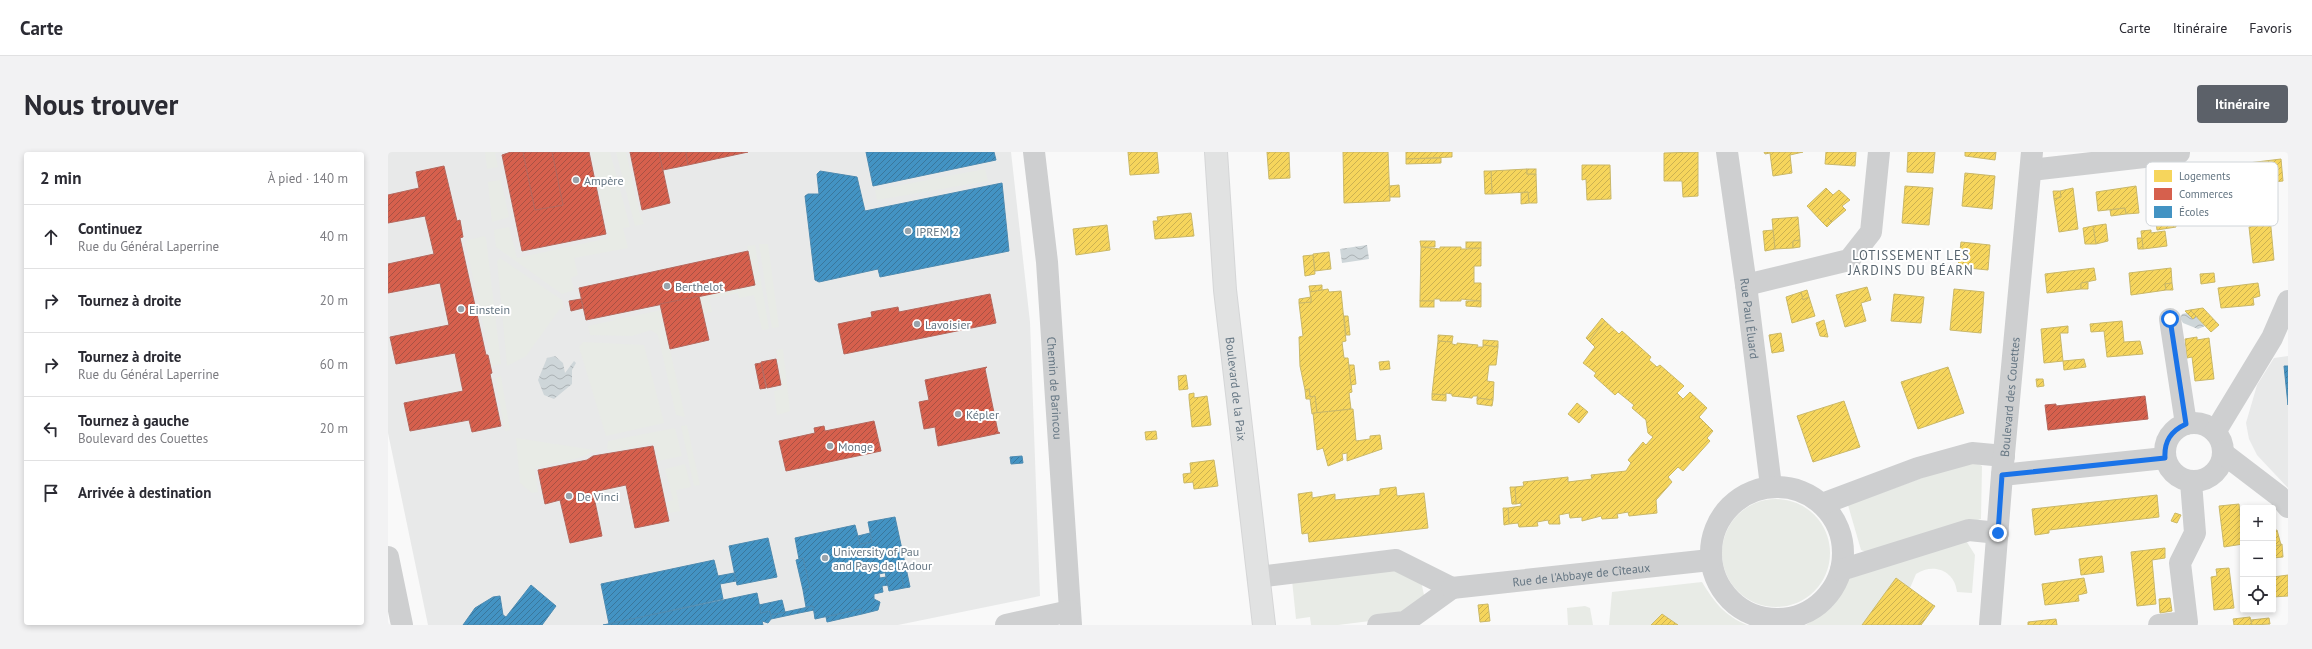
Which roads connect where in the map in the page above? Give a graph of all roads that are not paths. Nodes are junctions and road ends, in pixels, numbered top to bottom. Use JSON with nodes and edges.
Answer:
{"nodes":[{"id":1,"x":1034,"y":152,"type":"edge"},
{"id":2,"x":1216,"y":152,"type":"edge"},
{"id":3,"x":1727,"y":152,"type":"edge"},
{"id":4,"x":1879,"y":152,"type":"edge"},
{"id":5,"x":2179,"y":153,"type":"edge"},
{"id":6,"x":2031,"y":161,"type":"edge"},
{"id":7,"x":1746,"y":285,"type":"junction"},
{"id":8,"x":2288,"y":300,"type":"edge"},
{"id":9,"x":2170,"y":319,"type":"dead end"},
{"id":10,"x":2186,"y":424,"type":"junction"},
{"id":11,"x":2215,"y":432,"type":"junction"},
{"id":12,"x":2224,"y":454,"type":"junction"},
{"id":13,"x":2165,"y":458,"type":"junction"},
{"id":14,"x":2003,"y":466,"type":"junction"},
{"id":15,"x":2191,"y":482,"type":"junction"},
{"id":16,"x":1771,"y":486,"type":"junction"},
{"id":17,"x":1822,"y":504,"type":"junction"},
{"id":18,"x":2288,"y":507,"type":"edge"},
{"id":19,"x":1998,"y":533,"type":"junction"},
{"id":20,"x":388,"y":556,"type":"edge"},
{"id":21,"x":1710,"y":560,"type":"junction"},
{"id":22,"x":1841,"y":570,"type":"junction"},
{"id":23,"x":1258,"y":576,"type":"junction"},
{"id":24,"x":1452,"y":588,"type":"junction"},
{"id":25,"x":1070,"y":618,"type":"edge"},
{"id":26,"x":1788,"y":622,"type":"edge"},
{"id":27,"x":402,"y":625,"type":"edge"},
{"id":28,"x":1006,"y":625,"type":"edge"},
{"id":29,"x":1264,"y":625,"type":"edge"},
{"id":30,"x":1378,"y":625,"type":"edge"},
{"id":31,"x":1990,"y":625,"type":"edge"},
{"id":32,"x":2159,"y":625,"type":"edge"}],
"edges":[{"from":1,"to":25,"type":"street","name":"Chemin de Barincou"},
{"from":2,"to":23,"type":"main road","name":"Boulevard de la Paix"},
{"from":3,"to":7,"type":"street","name":"Rue Paul Éluard"},
{"from":4,"to":7,"type":"street"},
{"from":5,"to":6,"type":"street","name":"Boulevard des Couettes"},
{"from":6,"to":14,"type":"street","name":"Boulevard des Couettes"},
{"from":7,"to":16,"type":"street","name":"Rue Paul Éluard"},
{"from":8,"to":11,"type":"street"},
{"from":9,"to":10,"type":"street"},
{"from":10,"to":11,"type":"street"},
{"from":10,"to":13,"type":"street"},
{"from":11,"to":12,"type":"street"},
{"from":12,"to":15,"type":"street"},
{"from":12,"to":18,"type":"street"},
{"from":13,"to":14,"type":"street"},
{"from":13,"to":15,"type":"street"},
{"from":14,"to":17,"type":"street"},
{"from":14,"to":19,"type":"street","name":"Boulevard des Couettes"},
{"from":15,"to":32,"type":"street"},
{"from":16,"to":17,"type":"street"},
{"from":16,"to":21,"type":"street"},
{"from":17,"to":22,"type":"street"},
{"from":19,"to":22,"type":"street"},
{"from":19,"to":31,"type":"street","name":"Boulevard des Couettes"},
{"from":20,"to":27,"type":"street"},
{"from":21,"to":24,"type":"street","name":"Rue de l'Abbaye de Cîteaux"},
{"from":21,"to":26,"type":"street"},
{"from":22,"to":26,"type":"street"},
{"from":23,"to":24,"type":"street"},
{"from":23,"to":29,"type":"main road","name":"Boulevard de la Paix"},
{"from":24,"to":30,"type":"street","name":"Rue de l'Abbaye de Cîteaux"},
{"from":25,"to":28,"type":"street"}]}
